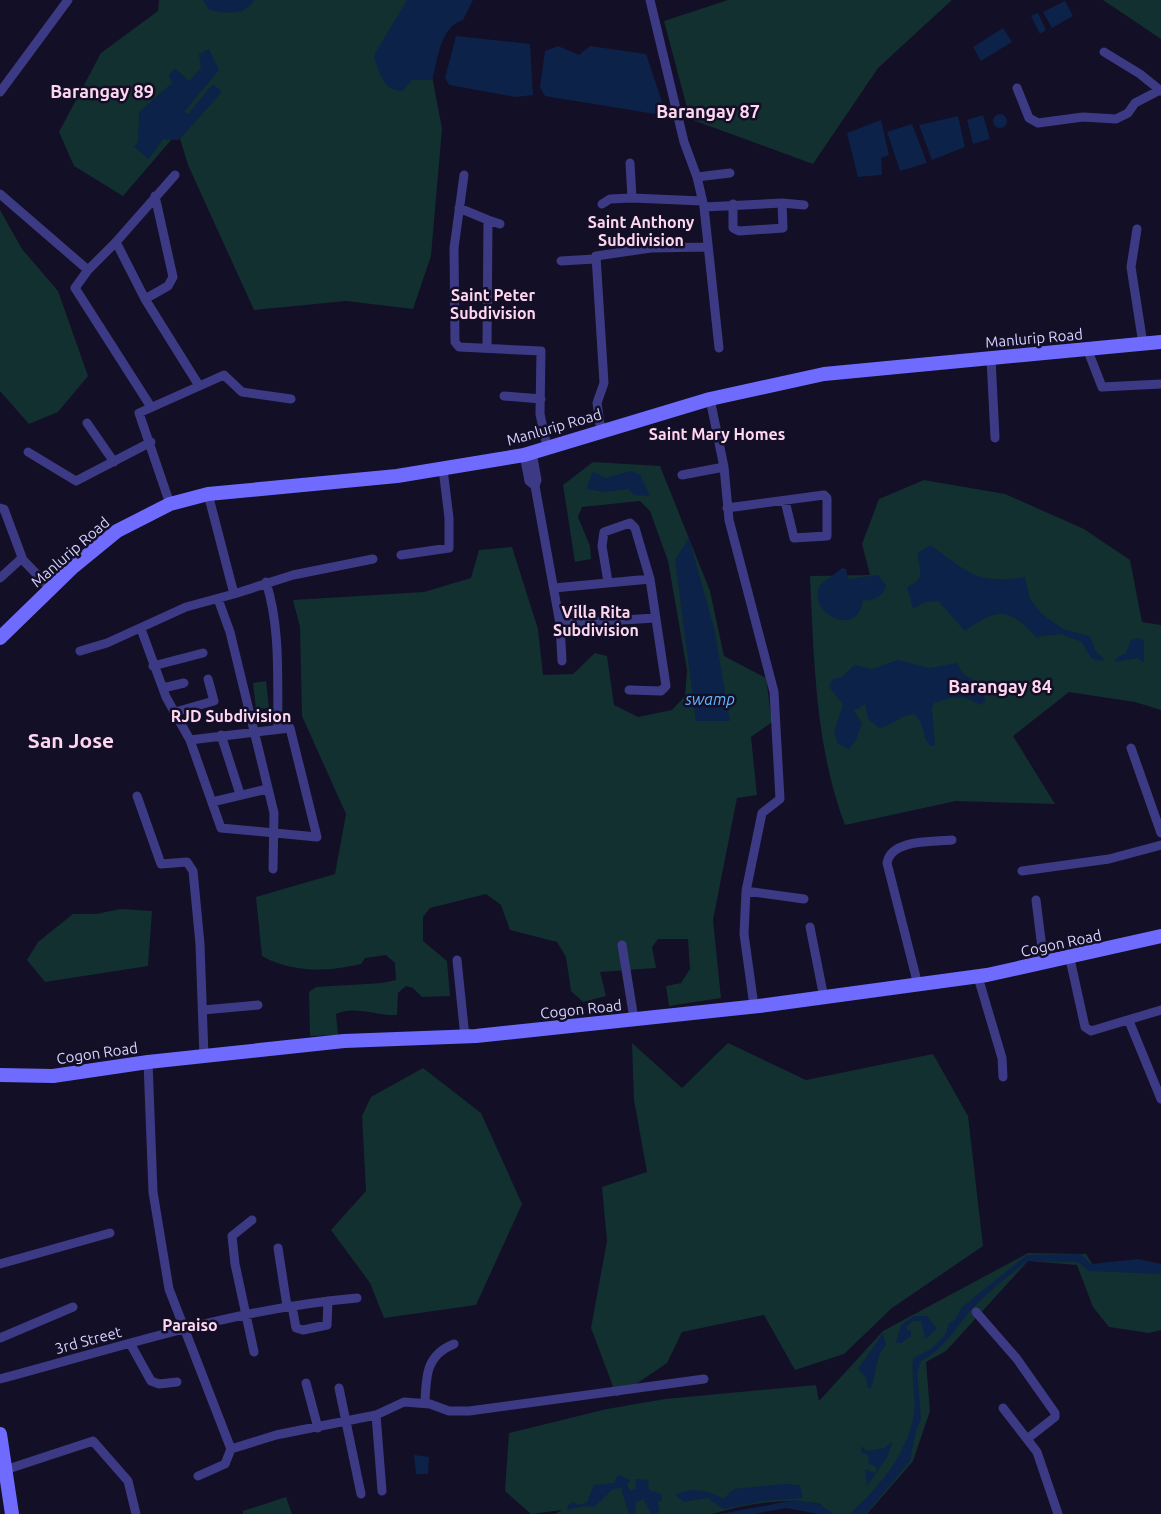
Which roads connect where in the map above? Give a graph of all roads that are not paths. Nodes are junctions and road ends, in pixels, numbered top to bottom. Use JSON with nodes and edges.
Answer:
{"nodes":[{"id":1,"x":69,"y":0,"type":"edge"},
{"id":2,"x":650,"y":0,"type":"edge"},
{"id":3,"x":1104,"y":52,"type":"dead end"},
{"id":4,"x":1017,"y":88,"type":"dead end"},
{"id":5,"x":1160,"y":91,"type":"edge"},
{"id":6,"x":0,"y":92,"type":"edge"},
{"id":7,"x":630,"y":163,"type":"dead end"},
{"id":8,"x":730,"y":172,"type":"dead end"},
{"id":9,"x":175,"y":175,"type":"dead end"},
{"id":10,"x":464,"y":175,"type":"dead end"},
{"id":11,"x":697,"y":177,"type":"junction"},
{"id":12,"x":0,"y":194,"type":"edge"},
{"id":13,"x":155,"y":196,"type":"junction"},
{"id":14,"x":632,"y":198,"type":"junction"},
{"id":15,"x":783,"y":203,"type":"junction"},
{"id":16,"x":602,"y":204,"type":"dead end"},
{"id":17,"x":703,"y":204,"type":"junction"},
{"id":18,"x":734,"y":204,"type":"junction"},
{"id":19,"x":804,"y":205,"type":"dead end"},
{"id":20,"x":459,"y":208,"type":"junction"},
{"id":21,"x":488,"y":220,"type":"junction"},
{"id":22,"x":500,"y":224,"type":"dead end"},
{"id":23,"x":1137,"y":229,"type":"dead end"},
{"id":24,"x":116,"y":242,"type":"junction"},
{"id":25,"x":706,"y":247,"type":"junction"},
{"id":26,"x":595,"y":259,"type":"junction"},
{"id":27,"x":561,"y":261,"type":"dead end"},
{"id":28,"x":88,"y":270,"type":"junction"},
{"id":29,"x":145,"y":299,"type":"junction"},
{"id":30,"x":1161,"y":342,"type":"edge"},
{"id":31,"x":1143,"y":344,"type":"junction"},
{"id":32,"x":487,"y":347,"type":"junction"},
{"id":33,"x":719,"y":348,"type":"dead end"},
{"id":34,"x":1088,"y":351,"type":"junction"},
{"id":35,"x":991,"y":358,"type":"junction"},
{"id":36,"x":198,"y":384,"type":"junction"},
{"id":37,"x":1161,"y":384,"type":"edge"},
{"id":38,"x":504,"y":396,"type":"dead end"},
{"id":39,"x":291,"y":399,"type":"dead end"},
{"id":40,"x":541,"y":399,"type":"junction"},
{"id":41,"x":710,"y":399,"type":"junction"},
{"id":42,"x":151,"y":407,"type":"junction"},
{"id":43,"x":87,"y":423,"type":"dead end"},
{"id":44,"x":601,"y":431,"type":"junction"},
{"id":45,"x":995,"y":438,"type":"dead end"},
{"id":46,"x":150,"y":442,"type":"junction"},
{"id":47,"x":548,"y":447,"type":"junction"},
{"id":48,"x":28,"y":452,"type":"dead end"},
{"id":49,"x":528,"y":453,"type":"junction"},
{"id":50,"x":114,"y":462,"type":"junction"},
{"id":51,"x":724,"y":467,"type":"junction"},
{"id":52,"x":443,"y":469,"type":"junction"},
{"id":53,"x":682,"y":475,"type":"dead end"},
{"id":54,"x":208,"y":494,"type":"junction"},
{"id":55,"x":786,"y":501,"type":"junction"},
{"id":56,"x":170,"y":504,"type":"junction"},
{"id":57,"x":0,"y":508,"type":"edge"},
{"id":58,"x":727,"y":508,"type":"junction"},
{"id":59,"x":401,"y":555,"type":"dead end"},
{"id":60,"x":22,"y":558,"type":"junction"},
{"id":61,"x":373,"y":559,"type":"dead end"},
{"id":62,"x":0,"y":578,"type":"edge"},
{"id":63,"x":650,"y":579,"type":"junction"},
{"id":64,"x":266,"y":582,"type":"junction"},
{"id":65,"x":609,"y":582,"type":"junction"},
{"id":66,"x":554,"y":588,"type":"junction"},
{"id":67,"x":51,"y":589,"type":"junction"},
{"id":68,"x":234,"y":594,"type":"junction"},
{"id":69,"x":218,"y":599,"type":"junction"},
{"id":70,"x":656,"y":618,"type":"junction"},
{"id":71,"x":560,"y":624,"type":"junction"},
{"id":72,"x":141,"y":629,"type":"junction"},
{"id":73,"x":0,"y":638,"type":"edge"},
{"id":74,"x":80,"y":651,"type":"dead end"},
{"id":75,"x":203,"y":653,"type":"dead end"},
{"id":76,"x":562,"y":661,"type":"dead end"},
{"id":77,"x":153,"y":666,"type":"junction"},
{"id":78,"x":208,"y":679,"type":"dead end"},
{"id":79,"x":184,"y":682,"type":"dead end"},
{"id":80,"x":163,"y":688,"type":"junction"},
{"id":81,"x":629,"y":690,"type":"dead end"},
{"id":82,"x":175,"y":712,"type":"junction"},
{"id":83,"x":278,"y":729,"type":"junction"},
{"id":84,"x":255,"y":732,"type":"junction"},
{"id":85,"x":222,"y":735,"type":"junction"},
{"id":86,"x":189,"y":740,"type":"junction"},
{"id":87,"x":1131,"y":748,"type":"dead end"},
{"id":88,"x":267,"y":789,"type":"junction"},
{"id":89,"x":240,"y":794,"type":"junction"},
{"id":90,"x":137,"y":796,"type":"dead end"},
{"id":91,"x":212,"y":802,"type":"junction"},
{"id":92,"x":275,"y":831,"type":"junction"},
{"id":93,"x":1161,"y":833,"type":"edge"},
{"id":94,"x":952,"y":840,"type":"dead end"},
{"id":95,"x":1161,"y":845,"type":"edge"},
{"id":96,"x":273,"y":869,"type":"dead end"},
{"id":97,"x":1022,"y":871,"type":"dead end"},
{"id":98,"x":746,"y":891,"type":"junction"},
{"id":99,"x":804,"y":899,"type":"dead end"},
{"id":100,"x":1036,"y":900,"type":"dead end"},
{"id":101,"x":810,"y":927,"type":"dead end"},
{"id":102,"x":1161,"y":936,"type":"edge"},
{"id":103,"x":622,"y":945,"type":"dead end"},
{"id":104,"x":1070,"y":959,"type":"junction"},
{"id":105,"x":457,"y":960,"type":"dead end"},
{"id":106,"x":1044,"y":964,"type":"junction"},
{"id":107,"x":978,"y":977,"type":"junction"},
{"id":108,"x":918,"y":985,"type":"junction"},
{"id":109,"x":824,"y":998,"type":"junction"},
{"id":110,"x":258,"y":1005,"type":"dead end"},
{"id":111,"x":754,"y":1006,"type":"junction"},
{"id":112,"x":203,"y":1010,"type":"junction"},
{"id":113,"x":1161,"y":1010,"type":"edge"},
{"id":114,"x":634,"y":1019,"type":"junction"},
{"id":115,"x":1129,"y":1021,"type":"junction"},
{"id":116,"x":465,"y":1037,"type":"junction"},
{"id":117,"x":204,"y":1057,"type":"junction"},
{"id":118,"x":148,"y":1062,"type":"junction"},
{"id":119,"x":0,"y":1075,"type":"edge"},
{"id":120,"x":1003,"y":1077,"type":"dead end"},
{"id":121,"x":1161,"y":1099,"type":"edge"},
{"id":122,"x":252,"y":1220,"type":"dead end"},
{"id":123,"x":110,"y":1233,"type":"dead end"},
{"id":124,"x":278,"y":1248,"type":"dead end"},
{"id":125,"x":0,"y":1264,"type":"edge"},
{"id":126,"x":357,"y":1298,"type":"dead end"},
{"id":127,"x":328,"y":1301,"type":"junction"},
{"id":128,"x":290,"y":1306,"type":"junction"},
{"id":129,"x":73,"y":1307,"type":"dead end"},
{"id":130,"x":976,"y":1312,"type":"dead end"},
{"id":131,"x":244,"y":1314,"type":"junction"},
{"id":132,"x":183,"y":1327,"type":"junction"},
{"id":133,"x":0,"y":1338,"type":"edge"},
{"id":134,"x":454,"y":1344,"type":"dead end"},
{"id":135,"x":131,"y":1345,"type":"junction"},
{"id":136,"x":254,"y":1352,"type":"dead end"},
{"id":137,"x":0,"y":1379,"type":"edge"},
{"id":138,"x":704,"y":1379,"type":"dead end"},
{"id":139,"x":177,"y":1382,"type":"dead end"},
{"id":140,"x":306,"y":1383,"type":"dead end"},
{"id":141,"x":339,"y":1388,"type":"dead end"},
{"id":142,"x":425,"y":1403,"type":"junction"},
{"id":143,"x":1003,"y":1408,"type":"dead end"},
{"id":144,"x":376,"y":1415,"type":"junction"},
{"id":145,"x":347,"y":1421,"type":"junction"},
{"id":146,"x":318,"y":1428,"type":"junction"},
{"id":147,"x":0,"y":1434,"type":"edge"},
{"id":148,"x":1027,"y":1439,"type":"junction"},
{"id":149,"x":231,"y":1449,"type":"junction"},
{"id":150,"x":5,"y":1470,"type":"junction"},
{"id":151,"x":198,"y":1476,"type":"dead end"},
{"id":152,"x":382,"y":1491,"type":"dead end"},
{"id":153,"x":361,"y":1494,"type":"dead end"},
{"id":154,"x":12,"y":1514,"type":"edge"},
{"id":155,"x":136,"y":1514,"type":"edge"},
{"id":156,"x":1058,"y":1514,"type":"edge"}],
"edges":[{"from":1,"to":6,"type":"street"},
{"from":2,"to":11,"type":"street"},
{"from":3,"to":5,"type":"street"},
{"from":4,"to":5,"type":"street"},
{"from":7,"to":14,"type":"street"},
{"from":8,"to":11,"type":"street"},
{"from":9,"to":13,"type":"street"},
{"from":10,"to":20,"type":"street"},
{"from":11,"to":17,"type":"street"},
{"from":12,"to":28,"type":"street"},
{"from":13,"to":24,"type":"street"},
{"from":13,"to":29,"type":"street"},
{"from":14,"to":16,"type":"street"},
{"from":14,"to":17,"type":"street"},
{"from":15,"to":18,"type":"street"},
{"from":15,"to":18,"type":"street"},
{"from":15,"to":19,"type":"street"},
{"from":17,"to":18,"type":"street"},
{"from":17,"to":25,"type":"street"},
{"from":20,"to":21,"type":"street"},
{"from":20,"to":32,"type":"street"},
{"from":21,"to":22,"type":"street"},
{"from":21,"to":32,"type":"street"},
{"from":23,"to":31,"type":"street"},
{"from":24,"to":28,"type":"street"},
{"from":24,"to":29,"type":"street"},
{"from":25,"to":26,"type":"street"},
{"from":25,"to":33,"type":"street"},
{"from":26,"to":27,"type":"street"},
{"from":26,"to":44,"type":"street"},
{"from":28,"to":42,"type":"street"},
{"from":29,"to":36,"type":"street"},
{"from":30,"to":31,"type":"main road","name":"Manlurip Road"},
{"from":31,"to":34,"type":"main road","name":"Manlurip Road"},
{"from":32,"to":40,"type":"street"},
{"from":34,"to":35,"type":"main road","name":"Manlurip Road"},
{"from":34,"to":37,"type":"street"},
{"from":35,"to":41,"type":"main road","name":"Manlurip Road"},
{"from":35,"to":45,"type":"street"},
{"from":36,"to":39,"type":"street"},
{"from":36,"to":42,"type":"street"},
{"from":38,"to":40,"type":"street"},
{"from":40,"to":47,"type":"street"},
{"from":41,"to":44,"type":"main road","name":"Manlurip Road"},
{"from":41,"to":51,"type":"street"},
{"from":42,"to":46,"type":"street"},
{"from":43,"to":50,"type":"street"},
{"from":44,"to":47,"type":"main road","name":"Manlurip Road"},
{"from":46,"to":50,"type":"street"},
{"from":46,"to":56,"type":"street"},
{"from":47,"to":49,"type":"main road","name":"Manlurip Road"},
{"from":48,"to":50,"type":"street"},
{"from":49,"to":52,"type":"main road","name":"Manlurip Road"},
{"from":49,"to":66,"type":"street"},
{"from":51,"to":53,"type":"street"},
{"from":51,"to":58,"type":"street"},
{"from":52,"to":54,"type":"main road","name":"Manlurip Road"},
{"from":52,"to":59,"type":"street"},
{"from":54,"to":56,"type":"main road","name":"Manlurip Road"},
{"from":54,"to":68,"type":"street"},
{"from":55,"to":55,"type":"street"},
{"from":55,"to":58,"type":"street"},
{"from":56,"to":67,"type":"main road","name":"Manlurip Road"},
{"from":57,"to":60,"type":"street"},
{"from":58,"to":98,"type":"street"},
{"from":60,"to":62,"type":"street"},
{"from":60,"to":67,"type":"street"},
{"from":61,"to":64,"type":"street"},
{"from":63,"to":65,"type":"street"},
{"from":63,"to":65,"type":"street"},
{"from":63,"to":70,"type":"street"},
{"from":64,"to":68,"type":"street"},
{"from":64,"to":83,"type":"street"},
{"from":65,"to":66,"type":"street"},
{"from":66,"to":71,"type":"street"},
{"from":67,"to":73,"type":"main road","name":"Manlurip Road"},
{"from":68,"to":69,"type":"street"},
{"from":69,"to":72,"type":"street"},
{"from":69,"to":84,"type":"street"},
{"from":70,"to":71,"type":"street"},
{"from":70,"to":81,"type":"street"},
{"from":71,"to":76,"type":"street"},
{"from":72,"to":74,"type":"street"},
{"from":72,"to":77,"type":"street"},
{"from":75,"to":77,"type":"street"},
{"from":77,"to":80,"type":"street"},
{"from":78,"to":82,"type":"street"},
{"from":79,"to":80,"type":"street"},
{"from":80,"to":82,"type":"street"},
{"from":82,"to":86,"type":"street"},
{"from":83,"to":84,"type":"street"},
{"from":83,"to":92,"type":"street"},
{"from":84,"to":85,"type":"street"},
{"from":84,"to":88,"type":"street"},
{"from":85,"to":86,"type":"street"},
{"from":85,"to":89,"type":"street"},
{"from":86,"to":91,"type":"street"},
{"from":87,"to":93,"type":"street"},
{"from":88,"to":89,"type":"street"},
{"from":88,"to":92,"type":"street"},
{"from":89,"to":91,"type":"street"},
{"from":90,"to":112,"type":"street"},
{"from":91,"to":92,"type":"street"},
{"from":92,"to":96,"type":"street"},
{"from":94,"to":108,"type":"street"},
{"from":95,"to":97,"type":"street"},
{"from":98,"to":99,"type":"street"},
{"from":98,"to":111,"type":"street"},
{"from":100,"to":106,"type":"street"},
{"from":101,"to":109,"type":"street"},
{"from":102,"to":104,"type":"main road","name":"Cogon Road"},
{"from":103,"to":114,"type":"street"},
{"from":104,"to":106,"type":"main road","name":"Cogon Road"},
{"from":104,"to":115,"type":"street"},
{"from":105,"to":116,"type":"street"},
{"from":106,"to":107,"type":"main road","name":"Cogon Road"},
{"from":107,"to":108,"type":"main road","name":"Cogon Road"},
{"from":107,"to":120,"type":"street"},
{"from":108,"to":109,"type":"main road","name":"Cogon Road"},
{"from":109,"to":111,"type":"main road","name":"Cogon Road"},
{"from":110,"to":112,"type":"street"},
{"from":111,"to":114,"type":"main road","name":"Cogon Road"},
{"from":112,"to":117,"type":"street"},
{"from":113,"to":115,"type":"street"},
{"from":114,"to":116,"type":"main road","name":"Cogon Road"},
{"from":115,"to":121,"type":"street"},
{"from":116,"to":117,"type":"main road","name":"Cogon Road"},
{"from":117,"to":118,"type":"main road","name":"Cogon Road"},
{"from":118,"to":119,"type":"main road","name":"Cogon Road"},
{"from":118,"to":132,"type":"street"},
{"from":122,"to":131,"type":"street"},
{"from":123,"to":125,"type":"street"},
{"from":124,"to":128,"type":"street"},
{"from":126,"to":127,"type":"street","name":"3rd Street"},
{"from":127,"to":128,"type":"street","name":"3rd Street"},
{"from":127,"to":128,"type":"street"},
{"from":128,"to":131,"type":"street","name":"3rd Street"},
{"from":129,"to":133,"type":"street"},
{"from":130,"to":148,"type":"street"},
{"from":131,"to":132,"type":"street","name":"3rd Street"},
{"from":131,"to":136,"type":"street"},
{"from":132,"to":135,"type":"street","name":"3rd Street"},
{"from":132,"to":149,"type":"street"},
{"from":134,"to":142,"type":"street"},
{"from":135,"to":137,"type":"street","name":"3rd Street"},
{"from":135,"to":139,"type":"street"},
{"from":138,"to":142,"type":"street"},
{"from":140,"to":146,"type":"street"},
{"from":141,"to":145,"type":"street"},
{"from":142,"to":144,"type":"street"},
{"from":143,"to":148,"type":"street"},
{"from":144,"to":145,"type":"street"},
{"from":144,"to":152,"type":"street"},
{"from":145,"to":146,"type":"street"},
{"from":145,"to":153,"type":"street"},
{"from":146,"to":149,"type":"street"},
{"from":147,"to":150,"type":"main road"},
{"from":148,"to":156,"type":"street"},
{"from":149,"to":151,"type":"street"},
{"from":150,"to":154,"type":"main road"},
{"from":150,"to":155,"type":"street"}]}
